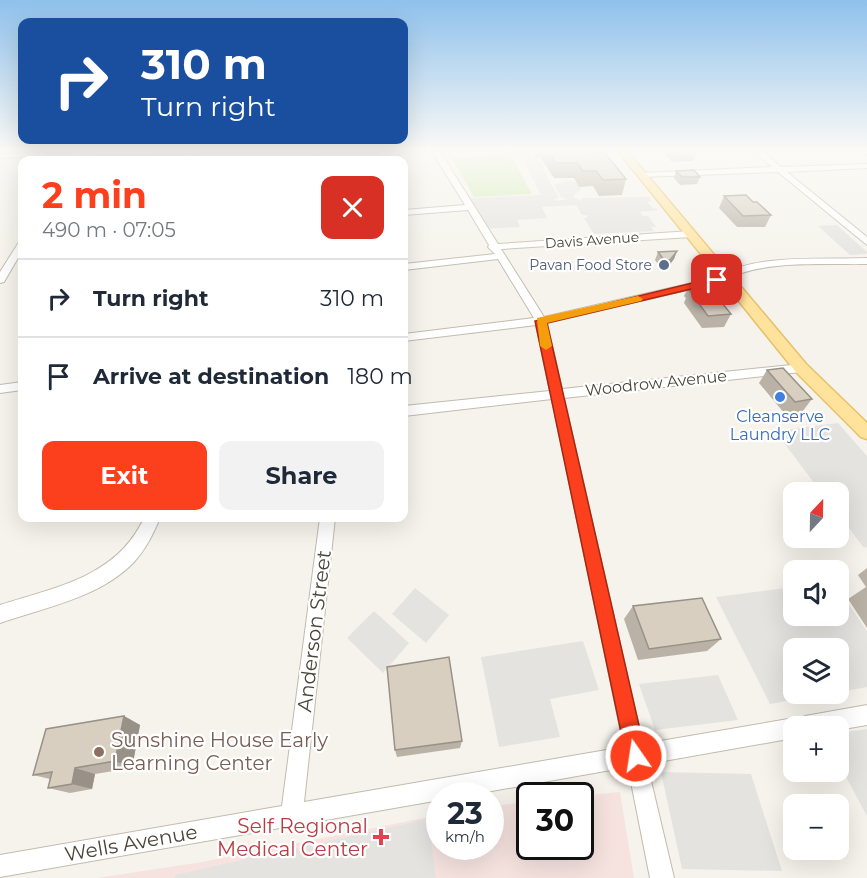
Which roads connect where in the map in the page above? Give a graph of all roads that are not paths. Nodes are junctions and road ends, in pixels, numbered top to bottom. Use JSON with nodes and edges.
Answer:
{"nodes":[{"id":1,"x":459,"y":191,"type":"edge"},
{"id":2,"x":655,"y":191,"type":"edge"},
{"id":3,"x":805,"y":191,"type":"edge"},
{"id":4,"x":469,"y":207,"type":"junction"},
{"id":5,"x":408,"y":213,"type":"edge"},
{"id":6,"x":867,"y":227,"type":"edge"},
{"id":7,"x":850,"y":228,"type":"junction"},
{"id":8,"x":691,"y":234,"type":"junction"},
{"id":9,"x":867,"y":242,"type":"edge"},
{"id":10,"x":18,"y":250,"type":"edge"},
{"id":11,"x":496,"y":252,"type":"junction"},
{"id":12,"x":0,"y":258,"type":"edge"},
{"id":13,"x":12,"y":258,"type":"junction"},
{"id":14,"x":867,"y":261,"type":"edge"},
{"id":15,"x":408,"y":266,"type":"edge"},
{"id":16,"x":723,"y":274,"type":"junction"},
{"id":17,"x":0,"y":280,"type":"edge"},
{"id":18,"x":541,"y":321,"type":"junction"},
{"id":19,"x":408,"y":338,"type":"edge"},
{"id":20,"x":801,"y":368,"type":"junction"},
{"id":21,"x":18,"y":386,"type":"edge"},
{"id":22,"x":0,"y":388,"type":"edge"},
{"id":23,"x":557,"y":394,"type":"junction"},
{"id":24,"x":408,"y":411,"type":"edge"},
{"id":25,"x":867,"y":433,"type":"edge"},
{"id":26,"x":150,"y":522,"type":"edge"},
{"id":27,"x":327,"y":522,"type":"edge"},
{"id":28,"x":0,"y":614,"type":"edge"},
{"id":29,"x":867,"y":715,"type":"edge"},
{"id":30,"x":849,"y":718,"type":"edge"},
{"id":31,"x":783,"y":730,"type":"edge"},
{"id":32,"x":636,"y":756,"type":"junction"},
{"id":33,"x":292,"y":815,"type":"junction"},
{"id":34,"x":0,"y":866,"type":"edge"},
{"id":35,"x":662,"y":878,"type":"edge"}],
"edges":[{"from":1,"to":4,"type":"street"},
{"from":2,"to":8,"type":"main road"},
{"from":3,"to":7,"type":"street"},
{"from":4,"to":5,"type":"street"},
{"from":4,"to":11,"type":"street"},
{"from":6,"to":7,"type":"street"},
{"from":7,"to":9,"type":"street"},
{"from":8,"to":11,"type":"street","name":"Davis Avenue"},
{"from":8,"to":16,"type":"main road"},
{"from":10,"to":13,"type":"street"},
{"from":11,"to":15,"type":"street","name":"Davis Avenue"},
{"from":11,"to":18,"type":"street"},
{"from":12,"to":13,"type":"street"},
{"from":13,"to":17,"type":"street"},
{"from":14,"to":16,"type":"street"},
{"from":16,"to":18,"type":"street"},
{"from":16,"to":20,"type":"main road"},
{"from":18,"to":19,"type":"street"},
{"from":18,"to":23,"type":"street"},
{"from":20,"to":23,"type":"street","name":"Woodrow Avenue"},
{"from":20,"to":25,"type":"main road"},
{"from":21,"to":22,"type":"street"},
{"from":23,"to":24,"type":"street","name":"Woodrow Avenue"},
{"from":23,"to":32,"type":"street"},
{"from":26,"to":28,"type":"street"},
{"from":27,"to":33,"type":"street","name":"Anderson Street"},
{"from":29,"to":30,"type":"street"},
{"from":31,"to":32,"type":"street","name":"Wells Avenue"},
{"from":32,"to":33,"type":"street","name":"Wells Avenue"},
{"from":32,"to":35,"type":"street"},
{"from":33,"to":34,"type":"street","name":"Wells Avenue"}]}
